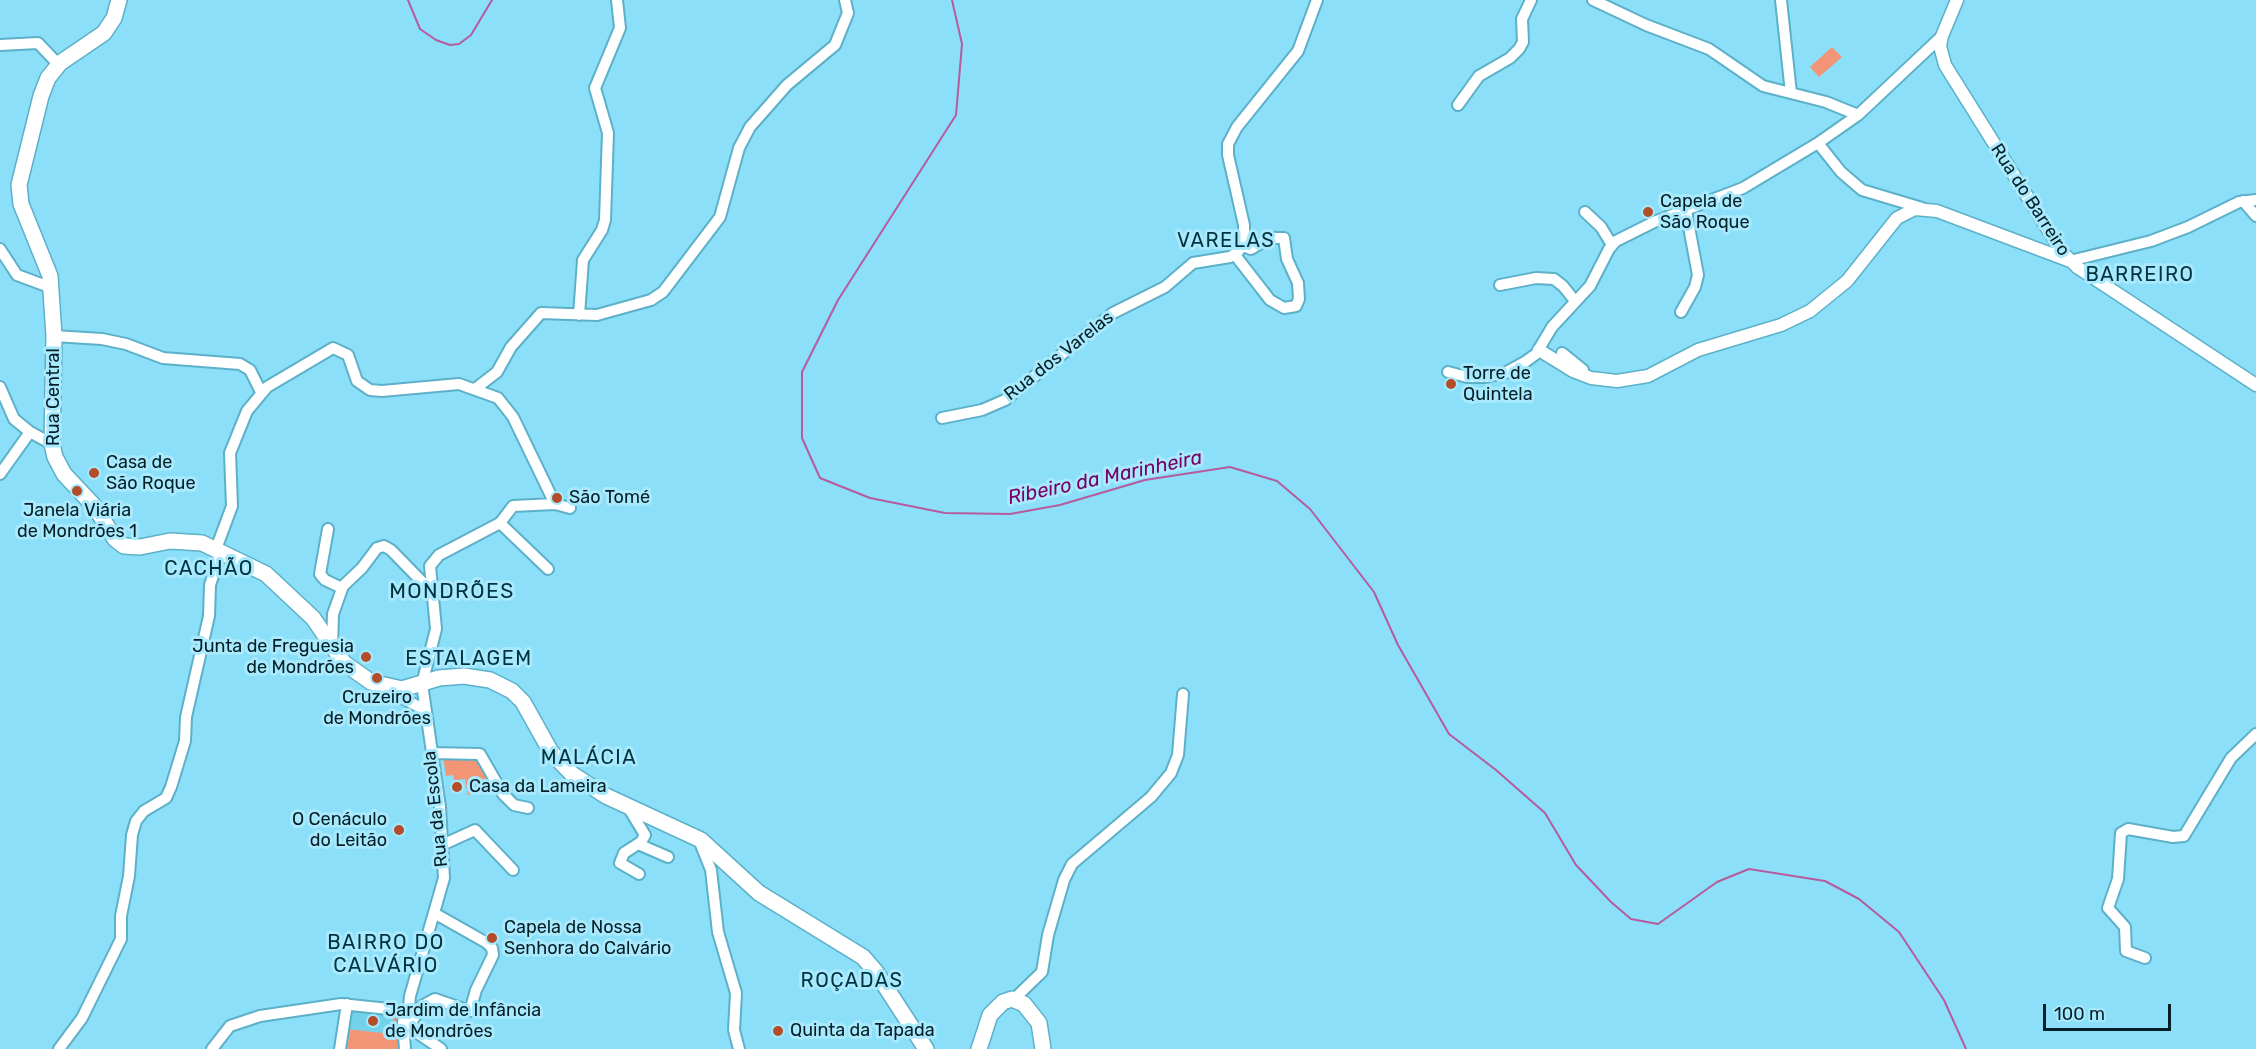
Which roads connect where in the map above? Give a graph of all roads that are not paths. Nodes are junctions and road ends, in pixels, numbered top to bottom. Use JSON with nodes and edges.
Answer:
{"nodes":[{"id":1,"x":119,"y":0,"type":"edge"},
{"id":2,"x":617,"y":0,"type":"edge"},
{"id":3,"x":845,"y":0,"type":"edge"},
{"id":4,"x":1317,"y":0,"type":"edge"},
{"id":5,"x":1531,"y":0,"type":"edge"},
{"id":6,"x":1593,"y":0,"type":"edge"},
{"id":7,"x":1781,"y":0,"type":"edge"},
{"id":8,"x":1957,"y":0,"type":"edge"},
{"id":9,"x":1942,"y":36,"type":"junction"},
{"id":10,"x":0,"y":45,"type":"edge"},
{"id":11,"x":59,"y":65,"type":"junction"},
{"id":12,"x":1791,"y":93,"type":"junction"},
{"id":13,"x":1458,"y":105,"type":"dead end"},
{"id":14,"x":1858,"y":115,"type":"junction"},
{"id":15,"x":1818,"y":143,"type":"junction"},
{"id":16,"x":2256,"y":200,"type":"edge"},
{"id":17,"x":2243,"y":201,"type":"junction"},
{"id":18,"x":1922,"y":208,"type":"junction"},
{"id":19,"x":1686,"y":211,"type":"junction"},
{"id":20,"x":1585,"y":212,"type":"dead end"},
{"id":21,"x":2256,"y":216,"type":"edge"},
{"id":22,"x":1612,"y":245,"type":"junction"},
{"id":23,"x":1243,"y":246,"type":"junction"},
{"id":24,"x":0,"y":249,"type":"edge"},
{"id":25,"x":1234,"y":255,"type":"junction"},
{"id":26,"x":2070,"y":261,"type":"junction"},
{"id":27,"x":1500,"y":285,"type":"dead end"},
{"id":28,"x":52,"y":288,"type":"junction"},
{"id":29,"x":1575,"y":301,"type":"junction"},
{"id":30,"x":1681,"y":312,"type":"dead end"},
{"id":31,"x":579,"y":315,"type":"junction"},
{"id":32,"x":54,"y":336,"type":"junction"},
{"id":33,"x":1539,"y":350,"type":"junction"},
{"id":34,"x":1562,"y":353,"type":"dead end"},
{"id":35,"x":1448,"y":372,"type":"dead end"},
{"id":36,"x":1622,"y":380,"type":"junction"},
{"id":37,"x":2256,"y":385,"type":"edge"},
{"id":38,"x":0,"y":387,"type":"edge"},
{"id":39,"x":476,"y":389,"type":"junction"},
{"id":40,"x":261,"y":392,"type":"junction"},
{"id":41,"x":942,"y":418,"type":"dead end"},
{"id":42,"x":30,"y":432,"type":"junction"},
{"id":43,"x":52,"y":444,"type":"junction"},
{"id":44,"x":0,"y":474,"type":"edge"},
{"id":45,"x":555,"y":504,"type":"junction"},
{"id":46,"x":570,"y":508,"type":"dead end"},
{"id":47,"x":500,"y":523,"type":"junction"},
{"id":48,"x":328,"y":529,"type":"dead end"},
{"id":49,"x":219,"y":550,"type":"junction"},
{"id":50,"x":548,"y":569,"type":"dead end"},
{"id":51,"x":342,"y":588,"type":"junction"},
{"id":52,"x":432,"y":592,"type":"junction"},
{"id":53,"x":332,"y":647,"type":"junction"},
{"id":54,"x":371,"y":682,"type":"junction"},
{"id":55,"x":422,"y":684,"type":"junction"},
{"id":56,"x":1183,"y":694,"type":"dead end"},
{"id":57,"x":425,"y":710,"type":"junction"},
{"id":58,"x":2256,"y":734,"type":"edge"},
{"id":59,"x":431,"y":753,"type":"junction"},
{"id":60,"x":625,"y":804,"type":"junction"},
{"id":61,"x":528,"y":808,"type":"dead end"},
{"id":62,"x":645,"y":832,"type":"junction"},
{"id":63,"x":698,"y":838,"type":"junction"},
{"id":64,"x":638,"y":844,"type":"junction"},
{"id":65,"x":442,"y":845,"type":"junction"},
{"id":66,"x":656,"y":851,"type":"junction"},
{"id":67,"x":668,"y":857,"type":"dead end"},
{"id":68,"x":513,"y":870,"type":"dead end"},
{"id":69,"x":639,"y":874,"type":"dead end"},
{"id":70,"x":434,"y":913,"type":"junction"},
{"id":71,"x":2145,"y":958,"type":"dead end"},
{"id":72,"x":1014,"y":999,"type":"junction"},
{"id":73,"x":347,"y":1004,"type":"junction"},
{"id":74,"x":408,"y":1011,"type":"junction"},
{"id":75,"x":410,"y":1023,"type":"junction"},
{"id":76,"x":60,"y":1049,"type":"edge"},
{"id":77,"x":212,"y":1049,"type":"edge"},
{"id":78,"x":340,"y":1049,"type":"edge"},
{"id":79,"x":405,"y":1049,"type":"edge"},
{"id":80,"x":441,"y":1049,"type":"edge"},
{"id":81,"x":739,"y":1049,"type":"edge"},
{"id":82,"x":926,"y":1049,"type":"edge"},
{"id":83,"x":979,"y":1049,"type":"edge"},
{"id":84,"x":1043,"y":1049,"type":"edge"}],
"edges":[{"from":1,"to":11,"type":"main road","name":"Rua Central"},
{"from":2,"to":31,"type":"street"},
{"from":3,"to":31,"type":"street"},
{"from":4,"to":23,"type":"street"},
{"from":5,"to":13,"type":"street"},
{"from":6,"to":12,"type":"street"},
{"from":7,"to":12,"type":"street"},
{"from":8,"to":9,"type":"street"},
{"from":9,"to":14,"type":"street"},
{"from":9,"to":26,"type":"street","name":"Rua do Barreiro"},
{"from":10,"to":11,"type":"street"},
{"from":11,"to":28,"type":"main road","name":"Rua Central"},
{"from":12,"to":14,"type":"street"},
{"from":14,"to":15,"type":"street"},
{"from":15,"to":18,"type":"street"},
{"from":15,"to":19,"type":"street"},
{"from":16,"to":17,"type":"street"},
{"from":17,"to":21,"type":"street"},
{"from":17,"to":26,"type":"street"},
{"from":18,"to":26,"type":"street"},
{"from":18,"to":36,"type":"street"},
{"from":19,"to":22,"type":"street"},
{"from":19,"to":30,"type":"street"},
{"from":20,"to":22,"type":"street"},
{"from":22,"to":29,"type":"street"},
{"from":23,"to":25,"type":"street"},
{"from":23,"to":25,"type":"street"},
{"from":24,"to":28,"type":"street"},
{"from":25,"to":41,"type":"street","name":"Rua dos Varelas"},
{"from":26,"to":37,"type":"street","name":"Rua do Barreiro"},
{"from":27,"to":29,"type":"street"},
{"from":28,"to":32,"type":"main road","name":"Rua Central"},
{"from":29,"to":33,"type":"street"},
{"from":31,"to":39,"type":"street"},
{"from":32,"to":40,"type":"street"},
{"from":32,"to":43,"type":"main road","name":"Rua Central"},
{"from":33,"to":35,"type":"street"},
{"from":33,"to":36,"type":"street"},
{"from":34,"to":36,"type":"street"},
{"from":38,"to":42,"type":"street"},
{"from":39,"to":40,"type":"street"},
{"from":39,"to":45,"type":"street"},
{"from":40,"to":49,"type":"street"},
{"from":42,"to":43,"type":"street"},
{"from":42,"to":44,"type":"street"},
{"from":43,"to":49,"type":"main road","name":"Rua Central"},
{"from":45,"to":46,"type":"street"},
{"from":45,"to":47,"type":"street"},
{"from":47,"to":50,"type":"street"},
{"from":47,"to":52,"type":"street"},
{"from":48,"to":51,"type":"street"},
{"from":49,"to":53,"type":"main road","name":"Rua Central"},
{"from":49,"to":76,"type":"street"},
{"from":51,"to":52,"type":"street"},
{"from":51,"to":53,"type":"street"},
{"from":52,"to":55,"type":"street"},
{"from":53,"to":54,"type":"main road","name":"Rua Central"},
{"from":54,"to":55,"type":"main road"},
{"from":54,"to":57,"type":"street"},
{"from":55,"to":57,"type":"street","name":"Rua da Escola"},
{"from":55,"to":60,"type":"main road"},
{"from":56,"to":72,"type":"street"},
{"from":57,"to":59,"type":"street","name":"Rua da Escola"},
{"from":58,"to":71,"type":"street"},
{"from":59,"to":61,"type":"street"},
{"from":59,"to":65,"type":"street","name":"Rua da Escola"},
{"from":60,"to":62,"type":"street"},
{"from":60,"to":63,"type":"main road"},
{"from":62,"to":64,"type":"street"},
{"from":62,"to":66,"type":"street"},
{"from":63,"to":81,"type":"street"},
{"from":63,"to":82,"type":"main road"},
{"from":64,"to":66,"type":"street"},
{"from":64,"to":69,"type":"street"},
{"from":65,"to":68,"type":"street"},
{"from":65,"to":70,"type":"street","name":"Rua da Escola"},
{"from":66,"to":67,"type":"street"},
{"from":70,"to":74,"type":"street","name":"Rua da Escola"},
{"from":70,"to":75,"type":"street"},
{"from":72,"to":83,"type":"main road"},
{"from":72,"to":84,"type":"main road"},
{"from":73,"to":74,"type":"street"},
{"from":73,"to":77,"type":"street"},
{"from":73,"to":78,"type":"street"},
{"from":74,"to":75,"type":"street"},
{"from":74,"to":79,"type":"street","name":"Rua da Escola"},
{"from":75,"to":80,"type":"street"}]}
